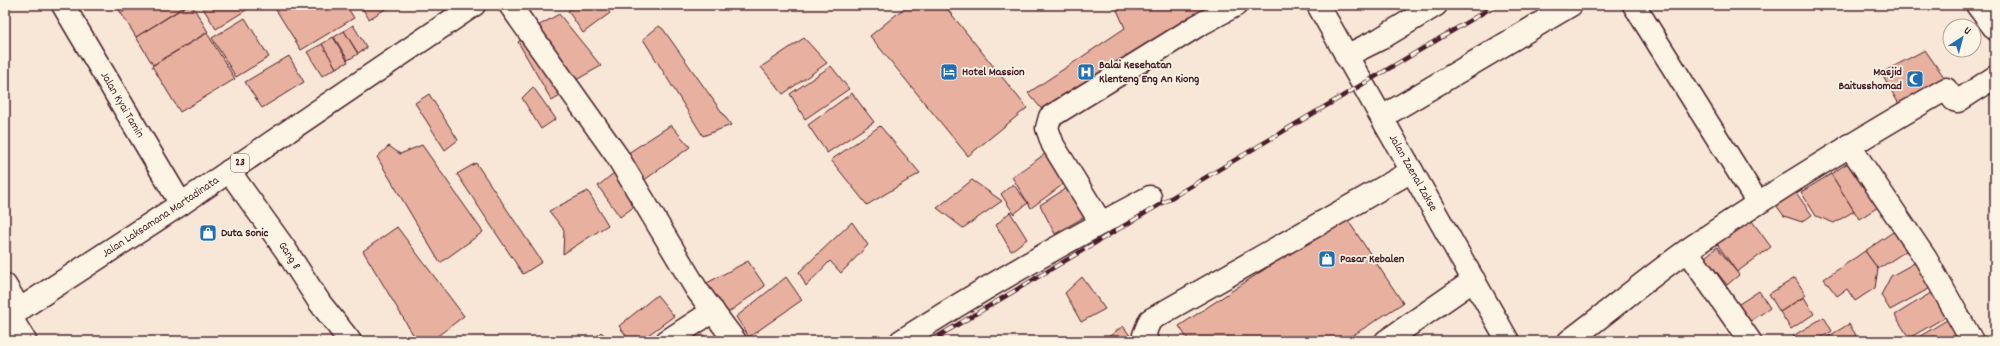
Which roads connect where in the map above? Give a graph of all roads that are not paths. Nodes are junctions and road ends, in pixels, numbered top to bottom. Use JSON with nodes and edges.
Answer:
{"nodes":[{"id":1,"x":63,"y":5,"type":"edge"},
{"id":2,"x":474,"y":5,"type":"edge"},
{"id":3,"x":510,"y":5,"type":"edge"},
{"id":4,"x":1236,"y":5,"type":"edge"},
{"id":5,"x":1318,"y":5,"type":"edge"},
{"id":6,"x":1436,"y":5,"type":"edge"},
{"id":7,"x":1571,"y":5,"type":"edge"},
{"id":8,"x":1634,"y":5,"type":"edge"},
{"id":9,"x":1977,"y":5,"type":"edge"},
{"id":10,"x":1995,"y":29,"type":"edge"},
{"id":11,"x":1346,"y":56,"type":"junction"},
{"id":12,"x":1992,"y":84,"type":"edge"},
{"id":13,"x":1382,"y":118,"type":"junction"},
{"id":14,"x":1849,"y":145,"type":"junction"},
{"id":15,"x":229,"y":171,"type":"junction"},
{"id":16,"x":1412,"y":171,"type":"junction"},
{"id":17,"x":1150,"y":197,"type":"dead end"},
{"id":18,"x":1758,"y":203,"type":"junction"},
{"id":19,"x":181,"y":204,"type":"junction"},
{"id":20,"x":1101,"y":223,"type":"junction"},
{"id":21,"x":1687,"y":251,"type":"junction"},
{"id":22,"x":1474,"y":280,"type":"junction"},
{"id":23,"x":5,"y":285,"type":"edge"},
{"id":24,"x":713,"y":311,"type":"junction"},
{"id":25,"x":12,"y":315,"type":"edge"},
{"id":26,"x":25,"y":341,"type":"edge"},
{"id":27,"x":350,"y":341,"type":"edge"},
{"id":28,"x":667,"y":341,"type":"edge"},
{"id":29,"x":734,"y":341,"type":"edge"},
{"id":30,"x":901,"y":341,"type":"edge"},
{"id":31,"x":1147,"y":341,"type":"edge"},
{"id":32,"x":1386,"y":341,"type":"edge"},
{"id":33,"x":1508,"y":341,"type":"edge"},
{"id":34,"x":1569,"y":341,"type":"edge"},
{"id":35,"x":1750,"y":341,"type":"edge"},
{"id":36,"x":1972,"y":341,"type":"edge"}],
"edges":[{"from":1,"to":19,"type":"main road","name":"Jalan Kyai Tamin"},
{"from":2,"to":15,"type":"main road","name":"Jalan Laksamana Martadinata","number":"23"},
{"from":3,"to":24,"type":"main road"},
{"from":4,"to":20,"type":"main road"},
{"from":5,"to":11,"type":"main road","name":"Jalan Zaenal Zakse"},
{"from":6,"to":11,"type":"main road"},
{"from":7,"to":13,"type":"main road"},
{"from":8,"to":18,"type":"main road"},
{"from":9,"to":10,"type":"main road"},
{"from":11,"to":13,"type":"main road","name":"Jalan Zaenal Zakse"},
{"from":12,"to":14,"type":"main road"},
{"from":13,"to":16,"type":"main road","name":"Jalan Zaenal Zakse"},
{"from":14,"to":18,"type":"main road"},
{"from":14,"to":36,"type":"main road"},
{"from":15,"to":19,"type":"main road","name":"Jalan Laksamana Martadinata","number":"23"},
{"from":15,"to":27,"type":"main road","name":"Gang 8"},
{"from":16,"to":22,"type":"main road","name":"Jalan Zaenal Zakse"},
{"from":16,"to":31,"type":"main road"},
{"from":17,"to":20,"type":"main road"},
{"from":18,"to":21,"type":"main road"},
{"from":19,"to":25,"type":"main road","name":"Jalan Laksamana Martadinata","number":"23"},
{"from":20,"to":30,"type":"main road"},
{"from":21,"to":34,"type":"main road"},
{"from":21,"to":35,"type":"main road"},
{"from":22,"to":32,"type":"main road"},
{"from":22,"to":33,"type":"main road","name":"Jalan Zaenal Zakse"},
{"from":23,"to":25,"type":"main road"},
{"from":24,"to":28,"type":"main road"},
{"from":24,"to":29,"type":"main road"},
{"from":25,"to":26,"type":"main road"}]}
